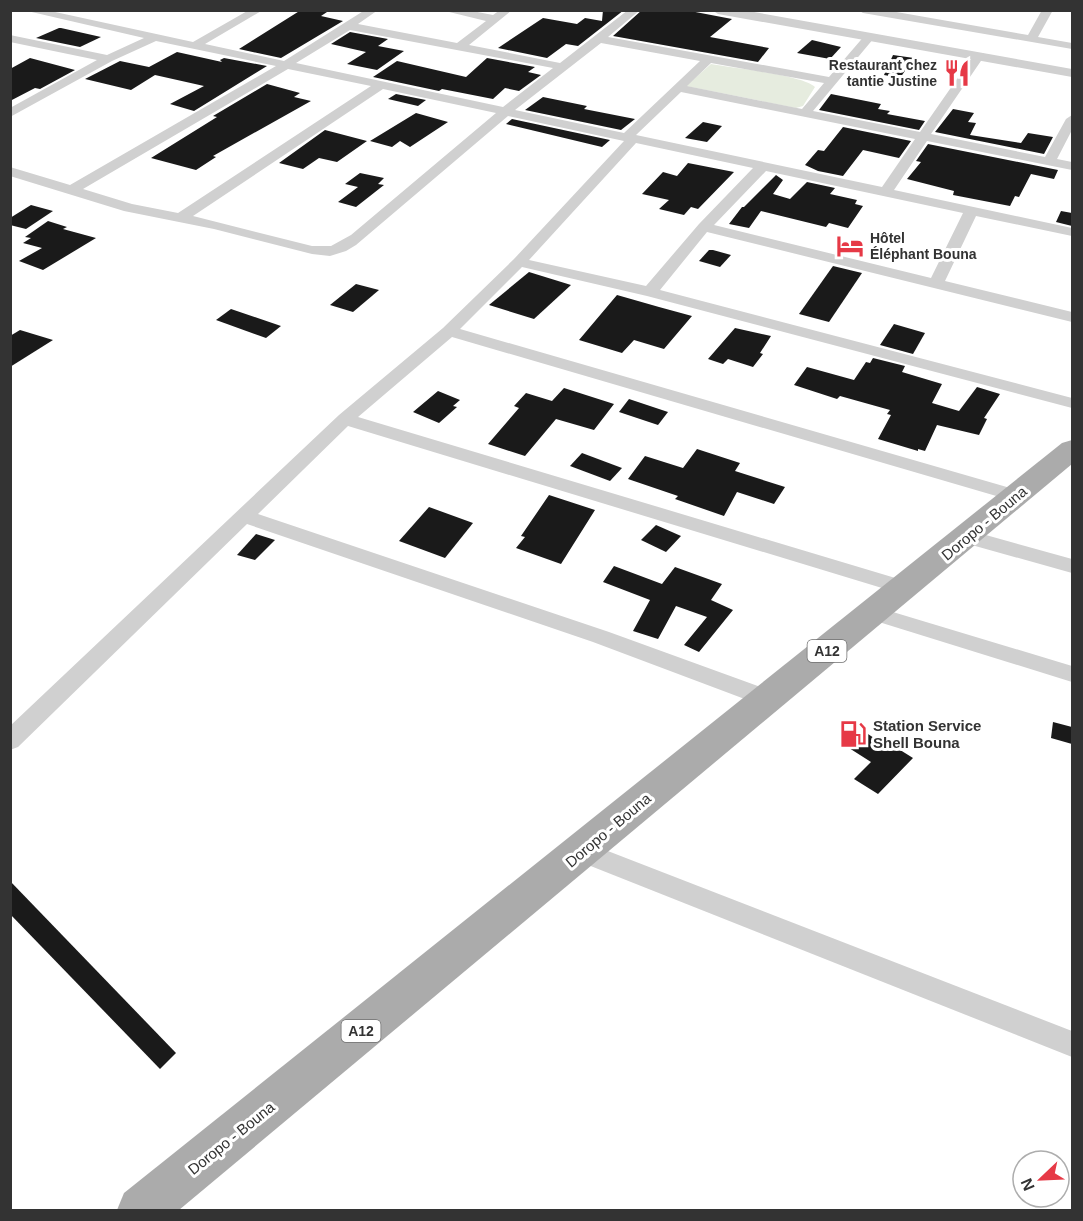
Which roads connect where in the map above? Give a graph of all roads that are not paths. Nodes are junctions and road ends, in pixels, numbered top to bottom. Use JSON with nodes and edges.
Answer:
{"nodes":[{"id":1,"x":28,"y":10,"type":"edge"},
{"id":2,"x":258,"y":10,"type":"edge"},
{"id":3,"x":373,"y":10,"type":"edge"},
{"id":4,"x":446,"y":10,"type":"edge"},
{"id":5,"x":507,"y":10,"type":"edge"},
{"id":6,"x":635,"y":10,"type":"edge"},
{"id":7,"x":718,"y":10,"type":"edge"},
{"id":8,"x":863,"y":10,"type":"edge"},
{"id":9,"x":948,"y":10,"type":"edge"},
{"id":10,"x":1048,"y":10,"type":"edge"},
{"id":11,"x":752,"y":13,"type":"edge"},
{"id":12,"x":495,"y":19,"type":"junction"},
{"id":13,"x":940,"y":23,"type":"junction"},
{"id":14,"x":348,"y":26,"type":"junction"},
{"id":15,"x":870,"y":36,"type":"junction"},
{"id":16,"x":153,"y":38,"type":"junction"},
{"id":17,"x":600,"y":39,"type":"junction"},
{"id":18,"x":1030,"y":39,"type":"junction"},
{"id":19,"x":17,"y":40,"type":"edge"},
{"id":20,"x":194,"y":46,"type":"junction"},
{"id":21,"x":461,"y":46,"type":"junction"},
{"id":22,"x":1072,"y":46,"type":"edge"},
{"id":23,"x":10,"y":47,"type":"edge"},
{"id":24,"x":979,"y":55,"type":"junction"},
{"id":25,"x":108,"y":59,"type":"junction"},
{"id":26,"x":708,"y":59,"type":"junction"},
{"id":27,"x":288,"y":65,"type":"junction"},
{"id":28,"x":565,"y":67,"type":"junction"},
{"id":29,"x":1072,"y":73,"type":"edge"},
{"id":30,"x":831,"y":81,"type":"junction"},
{"id":31,"x":381,"y":85,"type":"junction"},
{"id":32,"x":678,"y":88,"type":"junction"},
{"id":33,"x":506,"y":111,"type":"junction"},
{"id":34,"x":10,"y":113,"type":"edge"},
{"id":35,"x":805,"y":113,"type":"junction"},
{"id":36,"x":1071,"y":126,"type":"edge"},
{"id":37,"x":922,"y":136,"type":"junction"},
{"id":38,"x":630,"y":138,"type":"junction"},
{"id":39,"x":1049,"y":162,"type":"junction"},
{"id":40,"x":1072,"y":166,"type":"edge"},
{"id":41,"x":762,"y":167,"type":"junction"},
{"id":42,"x":10,"y":171,"type":"edge"},
{"id":43,"x":72,"y":190,"type":"junction"},
{"id":44,"x":885,"y":193,"type":"junction"},
{"id":45,"x":971,"y":211,"type":"junction"},
{"id":46,"x":181,"y":218,"type":"junction"},
{"id":47,"x":704,"y":227,"type":"junction"},
{"id":48,"x":1072,"y":232,"type":"edge"},
{"id":49,"x":519,"y":261,"type":"junction"},
{"id":50,"x":936,"y":283,"type":"junction"},
{"id":51,"x":650,"y":292,"type":"junction"},
{"id":52,"x":1072,"y":317,"type":"edge"},
{"id":53,"x":449,"y":331,"type":"junction"},
{"id":54,"x":1072,"y":403,"type":"edge"},
{"id":55,"x":345,"y":419,"type":"junction"},
{"id":56,"x":1072,"y":449,"type":"edge"},
{"id":57,"x":1017,"y":496,"type":"junction"},
{"id":58,"x":243,"y":516,"type":"junction"},
{"id":59,"x":968,"y":537,"type":"junction"},
{"id":60,"x":1072,"y":566,"type":"edge"},
{"id":61,"x":905,"y":588,"type":"junction"},
{"id":62,"x":873,"y":614,"type":"junction"},
{"id":63,"x":1072,"y":674,"type":"edge"},
{"id":64,"x":769,"y":699,"type":"junction"},
{"id":65,"x":10,"y":741,"type":"edge"},
{"id":66,"x":582,"y":852,"type":"junction"},
{"id":67,"x":1072,"y":1044,"type":"edge"},
{"id":68,"x":141,"y":1210,"type":"edge"}],
"edges":[{"from":1,"to":16,"type":"street"},
{"from":2,"to":20,"type":"street"},
{"from":3,"to":14,"type":"street"},
{"from":4,"to":12,"type":"street"},
{"from":5,"to":12,"type":"street"},
{"from":6,"to":17,"type":"street"},
{"from":7,"to":11,"type":"street"},
{"from":8,"to":13,"type":"street"},
{"from":9,"to":13,"type":"street"},
{"from":10,"to":18,"type":"street"},
{"from":11,"to":15,"type":"street"},
{"from":12,"to":21,"type":"street"},
{"from":13,"to":18,"type":"street"},
{"from":14,"to":21,"type":"street"},
{"from":14,"to":27,"type":"street"},
{"from":15,"to":24,"type":"street"},
{"from":15,"to":30,"type":"street"},
{"from":16,"to":20,"type":"street"},
{"from":16,"to":25,"type":"street"},
{"from":17,"to":26,"type":"street"},
{"from":17,"to":28,"type":"street"},
{"from":18,"to":22,"type":"street"},
{"from":19,"to":23,"type":"street"},
{"from":19,"to":25,"type":"street"},
{"from":20,"to":27,"type":"street"},
{"from":21,"to":28,"type":"street"},
{"from":24,"to":29,"type":"street"},
{"from":24,"to":37,"type":"street"},
{"from":25,"to":34,"type":"street"},
{"from":26,"to":30,"type":"street"},
{"from":26,"to":32,"type":"street"},
{"from":27,"to":31,"type":"street"},
{"from":27,"to":43,"type":"street"},
{"from":28,"to":33,"type":"street"},
{"from":30,"to":35,"type":"street"},
{"from":31,"to":33,"type":"street"},
{"from":31,"to":46,"type":"street"},
{"from":32,"to":35,"type":"street"},
{"from":32,"to":38,"type":"street"},
{"from":33,"to":38,"type":"street"},
{"from":33,"to":46,"type":"street"},
{"from":35,"to":37,"type":"street"},
{"from":36,"to":39,"type":"street"},
{"from":37,"to":39,"type":"street"},
{"from":37,"to":44,"type":"street"},
{"from":38,"to":41,"type":"street"},
{"from":38,"to":49,"type":"street"},
{"from":39,"to":40,"type":"street"},
{"from":41,"to":44,"type":"street"},
{"from":41,"to":47,"type":"street"},
{"from":42,"to":43,"type":"street"},
{"from":43,"to":46,"type":"street"},
{"from":44,"to":45,"type":"street"},
{"from":45,"to":48,"type":"street"},
{"from":45,"to":50,"type":"street"},
{"from":47,"to":50,"type":"street"},
{"from":47,"to":51,"type":"street"},
{"from":49,"to":51,"type":"street"},
{"from":49,"to":53,"type":"street"},
{"from":50,"to":52,"type":"street"},
{"from":51,"to":54,"type":"street"},
{"from":53,"to":55,"type":"street"},
{"from":53,"to":57,"type":"street"},
{"from":55,"to":58,"type":"street"},
{"from":55,"to":61,"type":"street"},
{"from":56,"to":57,"type":"main road","name":"Doropo - Bouna","number":"A12"},
{"from":57,"to":59,"type":"main road","name":"Doropo - Bouna","number":"A12"},
{"from":58,"to":64,"type":"street"},
{"from":58,"to":65,"type":"street"},
{"from":59,"to":60,"type":"street"},
{"from":59,"to":61,"type":"main road","name":"Doropo - Bouna","number":"A12"},
{"from":61,"to":62,"type":"main road","name":"Doropo - Bouna","number":"A12"},
{"from":62,"to":63,"type":"street"},
{"from":62,"to":64,"type":"main road","name":"Doropo - Bouna","number":"A12"},
{"from":64,"to":66,"type":"main road","name":"Doropo - Bouna","number":"A12"},
{"from":66,"to":67,"type":"street"},
{"from":66,"to":68,"type":"main road","name":"Doropo - Bouna","number":"A12"}]}
